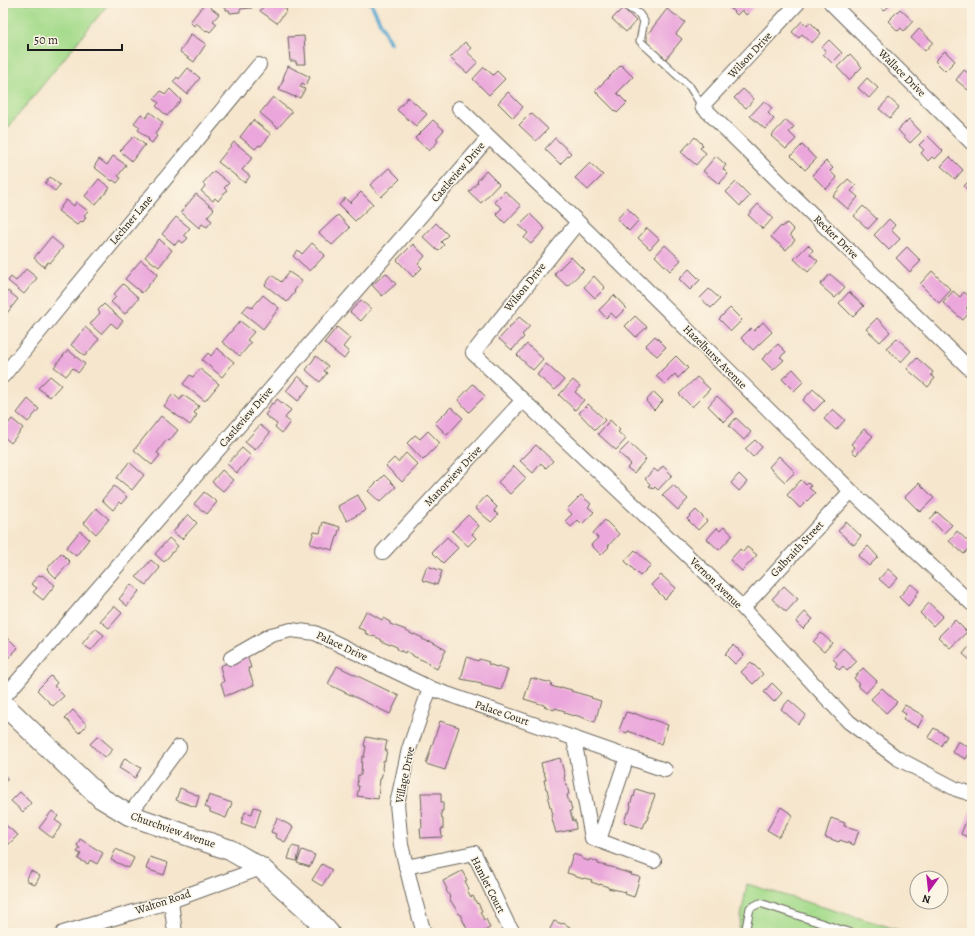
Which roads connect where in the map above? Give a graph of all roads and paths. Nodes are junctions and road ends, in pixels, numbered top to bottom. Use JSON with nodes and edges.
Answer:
{"nodes":[{"id":1,"x":621,"y":3,"type":"edge"},
{"id":2,"x":798,"y":3,"type":"edge"},
{"id":3,"x":831,"y":3,"type":"edge"},
{"id":4,"x":259,"y":65,"type":"dead end"},
{"id":5,"x":702,"y":106,"type":"junction"},
{"id":6,"x":459,"y":108,"type":"dead end"},
{"id":7,"x":489,"y":137,"type":"junction"},
{"id":8,"x":972,"y":143,"type":"edge"},
{"id":9,"x":578,"y":222,"type":"junction"},
{"id":10,"x":473,"y":352,"type":"joint"},
{"id":11,"x":971,"y":366,"type":"edge"},
{"id":12,"x":3,"y":376,"type":"edge"},
{"id":13,"x":523,"y":400,"type":"junction"},
{"id":14,"x":851,"y":491,"type":"junction"},
{"id":15,"x":383,"y":552,"type":"dead end"},
{"id":16,"x":972,"y":604,"type":"edge"},
{"id":17,"x":743,"y":608,"type":"junction"},
{"id":18,"x":231,"y":658,"type":"dead end"},
{"id":19,"x":430,"y":688,"type":"junction"},
{"id":20,"x":3,"y":698,"type":"edge"},
{"id":21,"x":3,"y":704,"type":"edge"},
{"id":22,"x":574,"y":739,"type":"junction"},
{"id":23,"x":179,"y":747,"type":"dead end"},
{"id":24,"x":627,"y":757,"type":"junction"},
{"id":25,"x":665,"y":770,"type":"dead end"},
{"id":26,"x":972,"y":794,"type":"edge"},
{"id":27,"x":129,"y":815,"type":"junction"},
{"id":28,"x":599,"y":840,"type":"junction"},
{"id":29,"x":654,"y":861,"type":"dead end"},
{"id":30,"x":406,"y":867,"type":"junction"},
{"id":31,"x":261,"y":868,"type":"junction"},
{"id":32,"x":171,"y":901,"type":"junction"},
{"id":33,"x":63,"y":933,"type":"edge"},
{"id":34,"x":175,"y":933,"type":"edge"},
{"id":35,"x":329,"y":933,"type":"edge"},
{"id":36,"x":424,"y":933,"type":"edge"},
{"id":37,"x":514,"y":933,"type":"edge"},
{"id":38,"x":745,"y":933,"type":"edge"},
{"id":39,"x":851,"y":933,"type":"edge"}],
"edges":[{"from":1,"to":5,"type":"lane"},
{"from":2,"to":5,"type":"street","name":"Wilson Drive"},
{"from":3,"to":8,"type":"street","name":"Wallace Drive"},
{"from":4,"to":12,"type":"street","name":"Lechner Lane"},
{"from":5,"to":11,"type":"street","name":"Recker Drive"},
{"from":6,"to":7,"type":"street","name":"Hazelhurst Avenue"},
{"from":7,"to":9,"type":"street","name":"Hazelhurst Avenue"},
{"from":7,"to":20,"type":"street","name":"Castleview Drive"},
{"from":9,"to":10,"type":"street","name":"Wilson Drive"},
{"from":9,"to":14,"type":"street","name":"Hazelhurst Avenue"},
{"from":10,"to":13,"type":"street","name":"Vernon Avenue"},
{"from":13,"to":15,"type":"street","name":"Manorview Drive"},
{"from":13,"to":17,"type":"street","name":"Vernon Avenue"},
{"from":14,"to":16,"type":"street","name":"Hazelhurst Avenue"},
{"from":14,"to":17,"type":"street","name":"Galbraith Street"},
{"from":17,"to":26,"type":"street","name":"Vernon Avenue"},
{"from":18,"to":19,"type":"street","name":"Palace Drive"},
{"from":19,"to":22,"type":"street","name":"Palace Court"},
{"from":19,"to":30,"type":"street","name":"Village Drive"},
{"from":21,"to":27,"type":"street","name":"Churchview Avenue"},
{"from":22,"to":24,"type":"street","name":"Palace Court"},
{"from":22,"to":28,"type":"street"},
{"from":23,"to":27,"type":"street"},
{"from":24,"to":25,"type":"street","name":"Palace Court"},
{"from":24,"to":28,"type":"street"},
{"from":27,"to":31,"type":"street","name":"Churchview Avenue"},
{"from":28,"to":29,"type":"street"},
{"from":30,"to":36,"type":"street","name":"Village Drive"},
{"from":30,"to":37,"type":"street","name":"Hamlet Court"},
{"from":31,"to":32,"type":"street","name":"Walton Road"},
{"from":31,"to":35,"type":"street","name":"Churchview Avenue"},
{"from":32,"to":33,"type":"street","name":"Walton Road"},
{"from":32,"to":34,"type":"street"},
{"from":38,"to":39,"type":"lane"}]}
